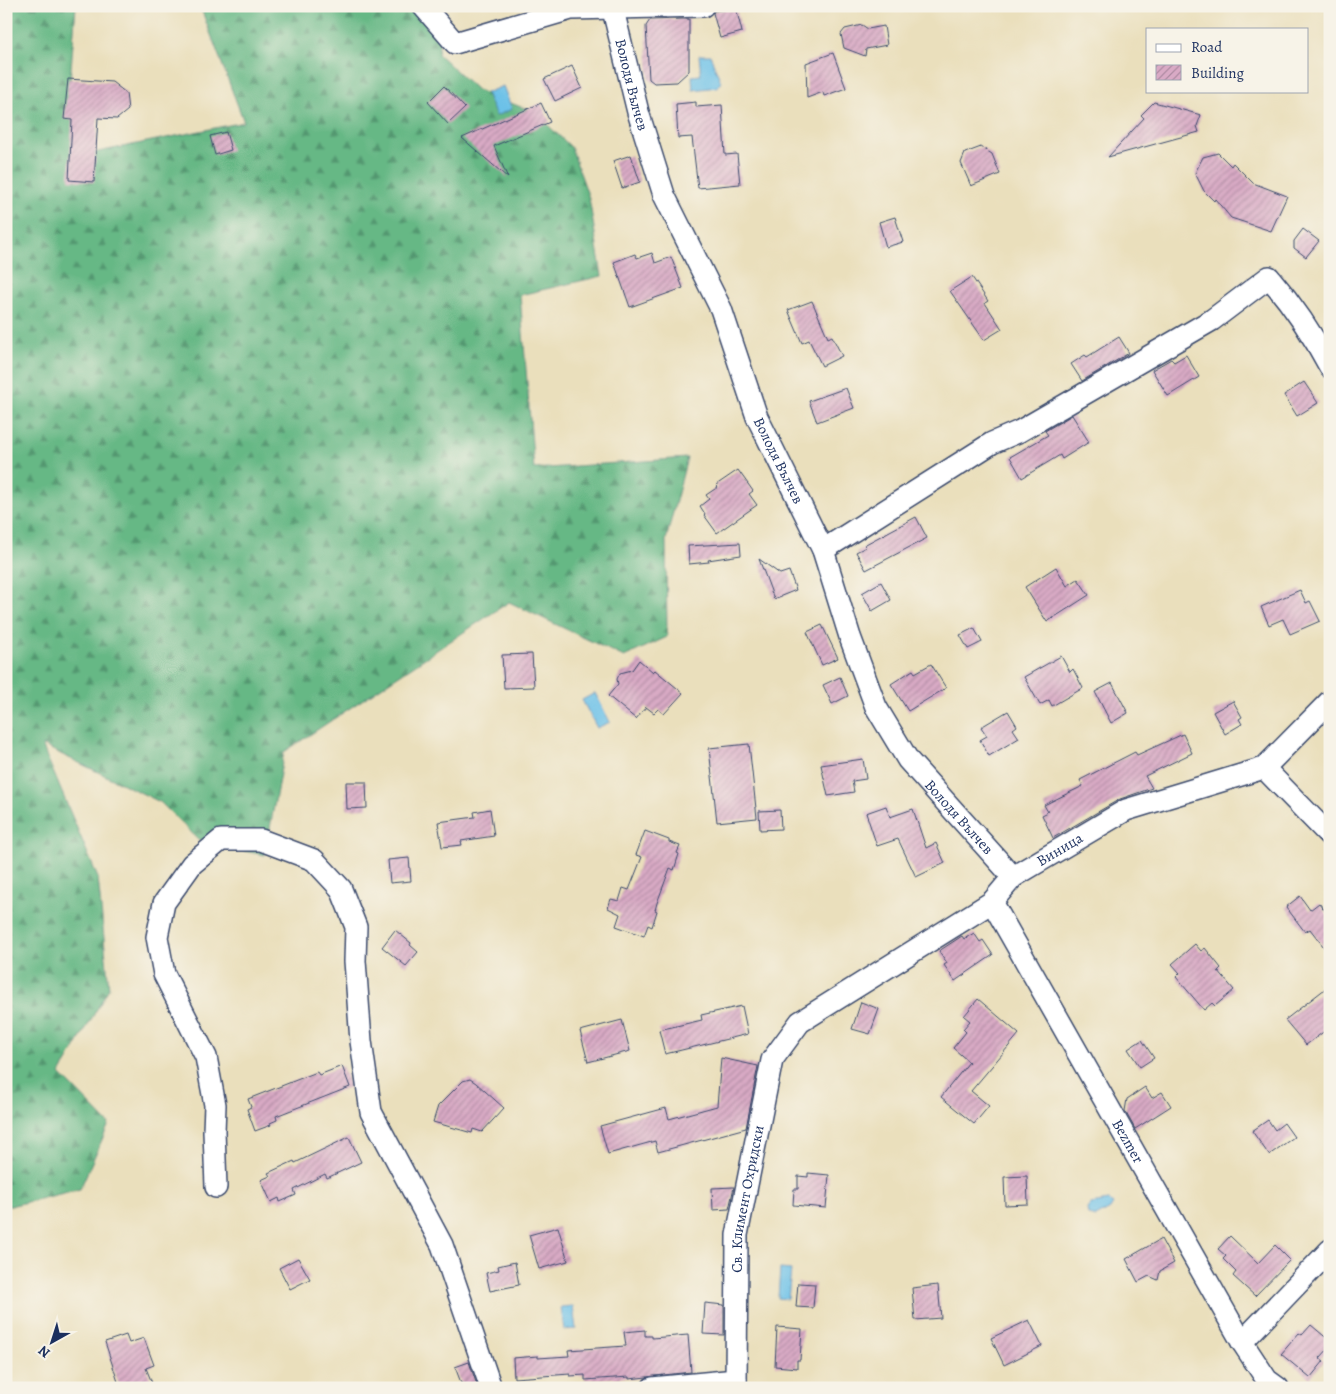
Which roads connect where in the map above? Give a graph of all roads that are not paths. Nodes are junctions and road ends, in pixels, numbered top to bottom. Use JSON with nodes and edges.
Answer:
{"nodes":[{"id":1,"x":423,"y":6,"type":"edge"},
{"id":2,"x":703,"y":6,"type":"edge"},
{"id":3,"x":612,"y":8,"type":"edge"},
{"id":4,"x":1330,"y":367,"type":"edge"},
{"id":5,"x":824,"y":550,"type":"junction"},
{"id":6,"x":1330,"y":702,"type":"edge"},
{"id":7,"x":1264,"y":768,"type":"junction"},
{"id":8,"x":1330,"y":836,"type":"edge"},
{"id":9,"x":1014,"y":877,"type":"junction"},
{"id":10,"x":992,"y":902,"type":"junction"},
{"id":11,"x":800,"y":1022,"type":"joint"},
{"id":12,"x":216,"y":1187,"type":"dead end"},
{"id":13,"x":1330,"y":1250,"type":"edge"},
{"id":14,"x":1242,"y":1342,"type":"junction"},
{"id":15,"x":736,"y":1384,"type":"edge"},
{"id":16,"x":1268,"y":1385,"type":"edge"},
{"id":17,"x":491,"y":1388,"type":"edge"},
{"id":18,"x":652,"y":1388,"type":"edge"}],
"edges":[{"from":1,"to":3,"type":"street"},
{"from":2,"to":3,"type":"street"},
{"from":3,"to":5,"type":"street","name":"Володя Вълчев"},
{"from":4,"to":5,"type":"street"},
{"from":5,"to":9,"type":"street","name":"Володя Вълчев"},
{"from":6,"to":7,"type":"street","name":"Виница"},
{"from":7,"to":8,"type":"street"},
{"from":7,"to":9,"type":"street","name":"Виница"},
{"from":9,"to":10,"type":"street","name":"Виница"},
{"from":10,"to":11,"type":"street","name":"Виница"},
{"from":10,"to":14,"type":"street","name":"Bezmer"},
{"from":11,"to":15,"type":"street","name":"Св. Климент Охридски"},
{"from":12,"to":17,"type":"street"},
{"from":13,"to":14,"type":"street"},
{"from":14,"to":16,"type":"street","name":"Bezmer"},
{"from":15,"to":18,"type":"street"}]}
